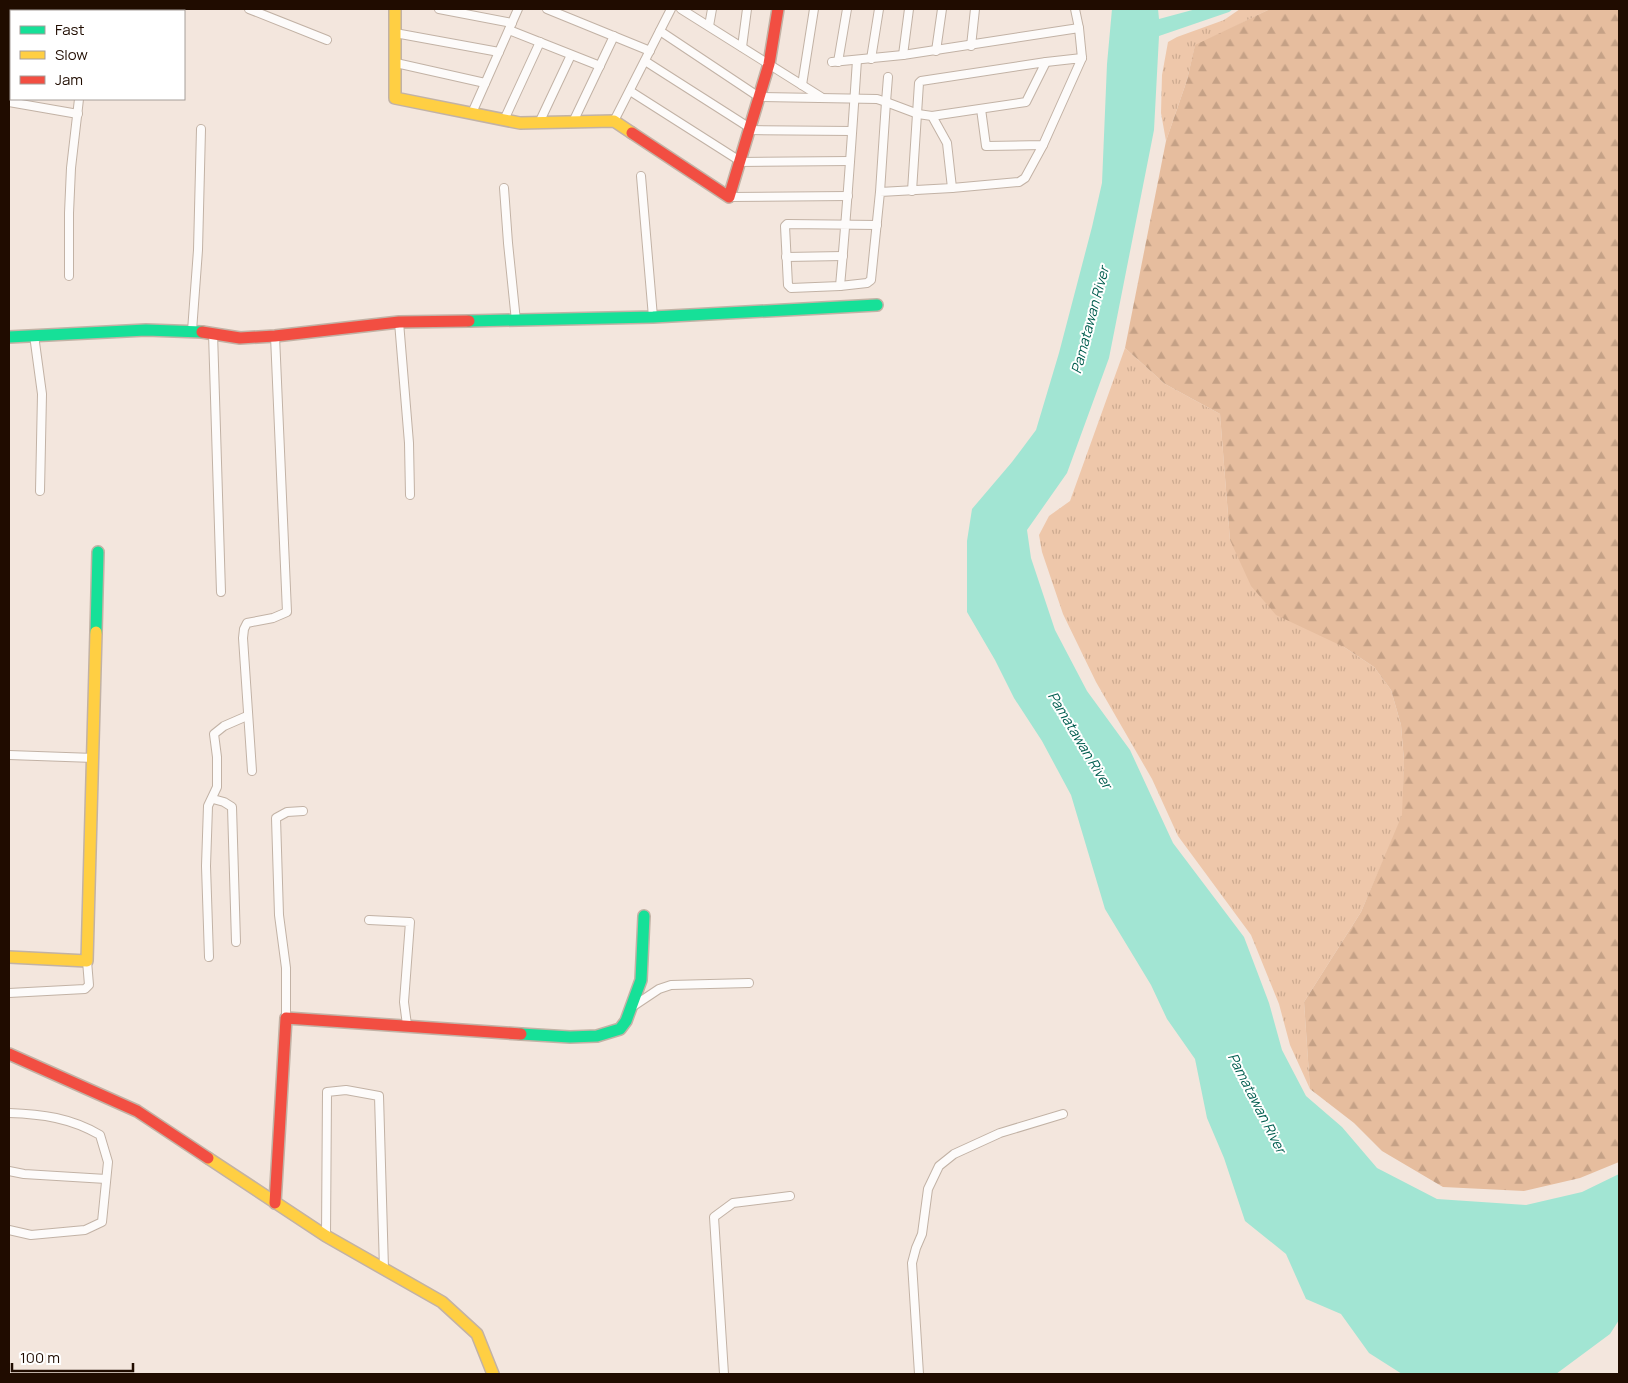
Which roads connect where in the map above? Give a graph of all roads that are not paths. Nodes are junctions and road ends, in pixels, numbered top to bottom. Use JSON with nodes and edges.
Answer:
{"nodes":[{"id":1,"x":249,"y":9,"type":"edge"},
{"id":2,"x":395,"y":9,"type":"edge"},
{"id":3,"x":439,"y":9,"type":"edge"},
{"id":4,"x":484,"y":9,"type":"edge"},
{"id":5,"x":518,"y":9,"type":"edge"},
{"id":6,"x":547,"y":9,"type":"edge"},
{"id":7,"x":671,"y":9,"type":"edge"},
{"id":8,"x":681,"y":9,"type":"edge"},
{"id":9,"x":712,"y":9,"type":"edge"},
{"id":10,"x":747,"y":9,"type":"edge"},
{"id":11,"x":778,"y":9,"type":"edge"},
{"id":12,"x":814,"y":9,"type":"edge"},
{"id":13,"x":847,"y":9,"type":"edge"},
{"id":14,"x":879,"y":9,"type":"edge"},
{"id":15,"x":910,"y":9,"type":"edge"},
{"id":16,"x":942,"y":9,"type":"edge"},
{"id":17,"x":976,"y":9,"type":"edge"},
{"id":18,"x":1075,"y":9,"type":"edge"},
{"id":19,"x":449,"y":10,"type":"edge"},
{"id":20,"x":480,"y":17,"type":"junction"},
{"id":21,"x":511,"y":26,"type":"junction"},
{"id":22,"x":709,"y":26,"type":"junction"},
{"id":23,"x":1078,"y":28,"type":"junction"},
{"id":24,"x":660,"y":31,"type":"junction"},
{"id":25,"x":395,"y":34,"type":"junction"},
{"id":26,"x":614,"y":36,"type":"junction"},
{"id":27,"x":327,"y":40,"type":"dead end"},
{"id":28,"x":540,"y":42,"type":"junction"},
{"id":29,"x":971,"y":46,"type":"junction"},
{"id":30,"x":742,"y":47,"type":"junction"},
{"id":31,"x":650,"y":50,"type":"junction"},
{"id":32,"x":936,"y":51,"type":"junction"},
{"id":33,"x":499,"y":52,"type":"junction"},
{"id":34,"x":571,"y":55,"type":"junction"},
{"id":35,"x":903,"y":55,"type":"junction"},
{"id":36,"x":1082,"y":58,"type":"junction"},
{"id":37,"x":871,"y":59,"type":"junction"},
{"id":38,"x":857,"y":60,"type":"junction"},
{"id":39,"x":644,"y":61,"type":"junction"},
{"id":40,"x":1046,"y":62,"type":"junction"},
{"id":41,"x":396,"y":63,"type":"junction"},
{"id":42,"x":769,"y":64,"type":"junction"},
{"id":43,"x":600,"y":66,"type":"junction"},
{"id":44,"x":888,"y":77,"type":"dead end"},
{"id":45,"x":486,"y":83,"type":"junction"},
{"id":46,"x":802,"y":85,"type":"junction"},
{"id":47,"x":630,"y":91,"type":"junction"},
{"id":48,"x":759,"y":97,"type":"junction"},
{"id":49,"x":822,"y":98,"type":"junction"},
{"id":50,"x":854,"y":98,"type":"junction"},
{"id":51,"x":79,"y":100,"type":"edge"},
{"id":52,"x":9,"y":102,"type":"edge"},
{"id":53,"x":886,"y":102,"type":"junction"},
{"id":54,"x":981,"y":109,"type":"junction"},
{"id":55,"x":472,"y":113,"type":"junction"},
{"id":56,"x":78,"y":114,"type":"junction"},
{"id":57,"x":918,"y":114,"type":"junction"},
{"id":58,"x":932,"y":116,"type":"junction"},
{"id":59,"x":504,"y":120,"type":"junction"},
{"id":60,"x":614,"y":121,"type":"junction"},
{"id":61,"x":573,"y":122,"type":"junction"},
{"id":62,"x":539,"y":123,"type":"junction"},
{"id":63,"x":201,"y":129,"type":"dead end"},
{"id":64,"x":749,"y":129,"type":"junction"},
{"id":65,"x":852,"y":131,"type":"junction"},
{"id":66,"x":1043,"y":145,"type":"junction"},
{"id":67,"x":850,"y":161,"type":"junction"},
{"id":68,"x":739,"y":162,"type":"junction"},
{"id":69,"x":641,"y":176,"type":"dead end"},
{"id":70,"x":504,"y":188,"type":"dead end"},
{"id":71,"x":952,"y":188,"type":"junction"},
{"id":72,"x":912,"y":191,"type":"junction"},
{"id":73,"x":880,"y":192,"type":"junction"},
{"id":74,"x":848,"y":196,"type":"junction"},
{"id":75,"x":729,"y":197,"type":"junction"},
{"id":76,"x":846,"y":224,"type":"junction"},
{"id":77,"x":876,"y":226,"type":"junction"},
{"id":78,"x":843,"y":256,"type":"junction"},
{"id":79,"x":786,"y":257,"type":"junction"},
{"id":80,"x":69,"y":276,"type":"dead end"},
{"id":81,"x":840,"y":286,"type":"junction"},
{"id":82,"x":877,"y":305,"type":"dead end"},
{"id":83,"x":653,"y":317,"type":"junction"},
{"id":84,"x":516,"y":321,"type":"junction"},
{"id":85,"x":399,"y":322,"type":"junction"},
{"id":86,"x":192,"y":331,"type":"junction"},
{"id":87,"x":213,"y":333,"type":"junction"},
{"id":88,"x":34,"y":335,"type":"junction"},
{"id":89,"x":275,"y":336,"type":"junction"},
{"id":90,"x":9,"y":337,"type":"edge"},
{"id":91,"x":40,"y":491,"type":"dead end"},
{"id":92,"x":410,"y":495,"type":"dead end"},
{"id":93,"x":98,"y":552,"type":"dead end"},
{"id":94,"x":221,"y":592,"type":"dead end"},
{"id":95,"x":247,"y":716,"type":"junction"},
{"id":96,"x":9,"y":755,"type":"edge"},
{"id":97,"x":94,"y":758,"type":"junction"},
{"id":98,"x":252,"y":771,"type":"dead end"},
{"id":99,"x":213,"y":798,"type":"junction"},
{"id":100,"x":302,"y":811,"type":"dead end"},
{"id":101,"x":644,"y":916,"type":"dead end"},
{"id":102,"x":369,"y":920,"type":"dead end"},
{"id":103,"x":236,"y":942,"type":"dead end"},
{"id":104,"x":9,"y":957,"type":"edge"},
{"id":105,"x":209,"y":957,"type":"dead end"},
{"id":106,"x":87,"y":961,"type":"junction"},
{"id":107,"x":750,"y":983,"type":"dead end"},
{"id":108,"x":9,"y":993,"type":"edge"},
{"id":109,"x":630,"y":1008,"type":"junction"},
{"id":110,"x":286,"y":1018,"type":"junction"},
{"id":111,"x":407,"y":1025,"type":"junction"},
{"id":112,"x":9,"y":1054,"type":"edge"},
{"id":113,"x":9,"y":1112,"type":"edge"},
{"id":114,"x":1063,"y":1114,"type":"dead end"},
{"id":115,"x":9,"y":1171,"type":"edge"},
{"id":116,"x":106,"y":1179,"type":"junction"},
{"id":117,"x":790,"y":1196,"type":"dead end"},
{"id":118,"x":275,"y":1203,"type":"junction"},
{"id":119,"x":9,"y":1230,"type":"edge"},
{"id":120,"x":326,"y":1236,"type":"junction"},
{"id":121,"x":384,"y":1269,"type":"junction"},
{"id":122,"x":493,"y":1374,"type":"edge"},
{"id":123,"x":724,"y":1374,"type":"edge"},
{"id":124,"x":919,"y":1374,"type":"edge"}],
"edges":[{"from":1,"to":27,"type":"street"},
{"from":2,"to":25,"type":"street"},
{"from":3,"to":19,"type":"street"},
{"from":4,"to":20,"type":"street"},
{"from":5,"to":21,"type":"street"},
{"from":6,"to":26,"type":"street"},
{"from":7,"to":24,"type":"street"},
{"from":8,"to":22,"type":"street"},
{"from":9,"to":22,"type":"street"},
{"from":10,"to":30,"type":"street"},
{"from":11,"to":42,"type":"street"},
{"from":12,"to":46,"type":"street"},
{"from":13,"to":38,"type":"street"},
{"from":14,"to":37,"type":"street"},
{"from":15,"to":35,"type":"street"},
{"from":16,"to":32,"type":"street"},
{"from":17,"to":29,"type":"street"},
{"from":18,"to":23,"type":"street"},
{"from":19,"to":20,"type":"street"},
{"from":20,"to":21,"type":"street"},
{"from":21,"to":28,"type":"street"},
{"from":21,"to":33,"type":"street"},
{"from":22,"to":30,"type":"street"},
{"from":23,"to":29,"type":"street"},
{"from":23,"to":36,"type":"street"},
{"from":24,"to":31,"type":"street"},
{"from":24,"to":48,"type":"street"},
{"from":25,"to":33,"type":"street"},
{"from":25,"to":41,"type":"street"},
{"from":26,"to":31,"type":"street"},
{"from":26,"to":43,"type":"street"},
{"from":28,"to":34,"type":"street"},
{"from":28,"to":59,"type":"street"},
{"from":29,"to":32,"type":"street"},
{"from":30,"to":42,"type":"street"},
{"from":31,"to":39,"type":"street"},
{"from":32,"to":35,"type":"street"},
{"from":33,"to":45,"type":"street"},
{"from":34,"to":43,"type":"street"},
{"from":34,"to":62,"type":"street"},
{"from":35,"to":37,"type":"street"},
{"from":36,"to":40,"type":"street"},
{"from":36,"to":66,"type":"street"},
{"from":37,"to":38,"type":"street"},
{"from":38,"to":50,"type":"street"},
{"from":39,"to":47,"type":"street"},
{"from":39,"to":64,"type":"street"},
{"from":40,"to":54,"type":"street"},
{"from":40,"to":57,"type":"street"},
{"from":41,"to":45,"type":"street"},
{"from":41,"to":55,"type":"street"},
{"from":42,"to":46,"type":"street"},
{"from":42,"to":48,"type":"street"},
{"from":43,"to":61,"type":"street"},
{"from":44,"to":53,"type":"street"},
{"from":45,"to":55,"type":"street"},
{"from":46,"to":49,"type":"street"},
{"from":47,"to":60,"type":"street"},
{"from":47,"to":68,"type":"street"},
{"from":48,"to":49,"type":"street"},
{"from":48,"to":64,"type":"street"},
{"from":49,"to":50,"type":"street"},
{"from":50,"to":53,"type":"street"},
{"from":50,"to":65,"type":"street"},
{"from":51,"to":56,"type":"street"},
{"from":52,"to":56,"type":"street"},
{"from":53,"to":57,"type":"street"},
{"from":53,"to":73,"type":"street"},
{"from":54,"to":58,"type":"street"},
{"from":54,"to":66,"type":"street"},
{"from":55,"to":59,"type":"street"},
{"from":56,"to":80,"type":"street"},
{"from":57,"to":58,"type":"street"},
{"from":57,"to":72,"type":"street"},
{"from":58,"to":71,"type":"street"},
{"from":59,"to":62,"type":"street"},
{"from":60,"to":61,"type":"street"},
{"from":60,"to":75,"type":"street"},
{"from":61,"to":62,"type":"street"},
{"from":63,"to":86,"type":"street"},
{"from":64,"to":65,"type":"street"},
{"from":64,"to":68,"type":"street"},
{"from":65,"to":67,"type":"street"},
{"from":66,"to":71,"type":"street"},
{"from":67,"to":68,"type":"street"},
{"from":67,"to":74,"type":"street"},
{"from":68,"to":75,"type":"street"},
{"from":69,"to":83,"type":"street"},
{"from":70,"to":84,"type":"street"},
{"from":71,"to":72,"type":"street"},
{"from":72,"to":73,"type":"street"},
{"from":73,"to":77,"type":"street"},
{"from":74,"to":75,"type":"street"},
{"from":74,"to":76,"type":"street"},
{"from":76,"to":77,"type":"street"},
{"from":76,"to":78,"type":"street"},
{"from":76,"to":79,"type":"street"},
{"from":77,"to":81,"type":"street"},
{"from":78,"to":79,"type":"street"},
{"from":78,"to":81,"type":"street"},
{"from":79,"to":81,"type":"street"},
{"from":82,"to":83,"type":"street"},
{"from":83,"to":84,"type":"street"},
{"from":84,"to":85,"type":"street"},
{"from":85,"to":89,"type":"street"},
{"from":85,"to":92,"type":"street"},
{"from":86,"to":87,"type":"street"},
{"from":86,"to":88,"type":"street"},
{"from":87,"to":89,"type":"street"},
{"from":87,"to":94,"type":"street"},
{"from":88,"to":90,"type":"street"},
{"from":88,"to":91,"type":"street"},
{"from":89,"to":95,"type":"street"},
{"from":93,"to":97,"type":"street"},
{"from":95,"to":98,"type":"street"},
{"from":95,"to":99,"type":"street"},
{"from":96,"to":97,"type":"street"},
{"from":97,"to":106,"type":"street"},
{"from":99,"to":103,"type":"street"},
{"from":99,"to":105,"type":"street"},
{"from":100,"to":110,"type":"street"},
{"from":101,"to":109,"type":"street"},
{"from":102,"to":111,"type":"street"},
{"from":104,"to":106,"type":"street"},
{"from":106,"to":108,"type":"street"},
{"from":107,"to":109,"type":"street"},
{"from":109,"to":111,"type":"street"},
{"from":110,"to":111,"type":"street"},
{"from":110,"to":118,"type":"street"},
{"from":112,"to":118,"type":"street"},
{"from":113,"to":116,"type":"street"},
{"from":114,"to":124,"type":"street"},
{"from":115,"to":116,"type":"street"},
{"from":116,"to":119,"type":"street"},
{"from":117,"to":123,"type":"street"},
{"from":118,"to":120,"type":"street"},
{"from":120,"to":121,"type":"street"},
{"from":120,"to":121,"type":"street"},
{"from":121,"to":122,"type":"street"}]}
